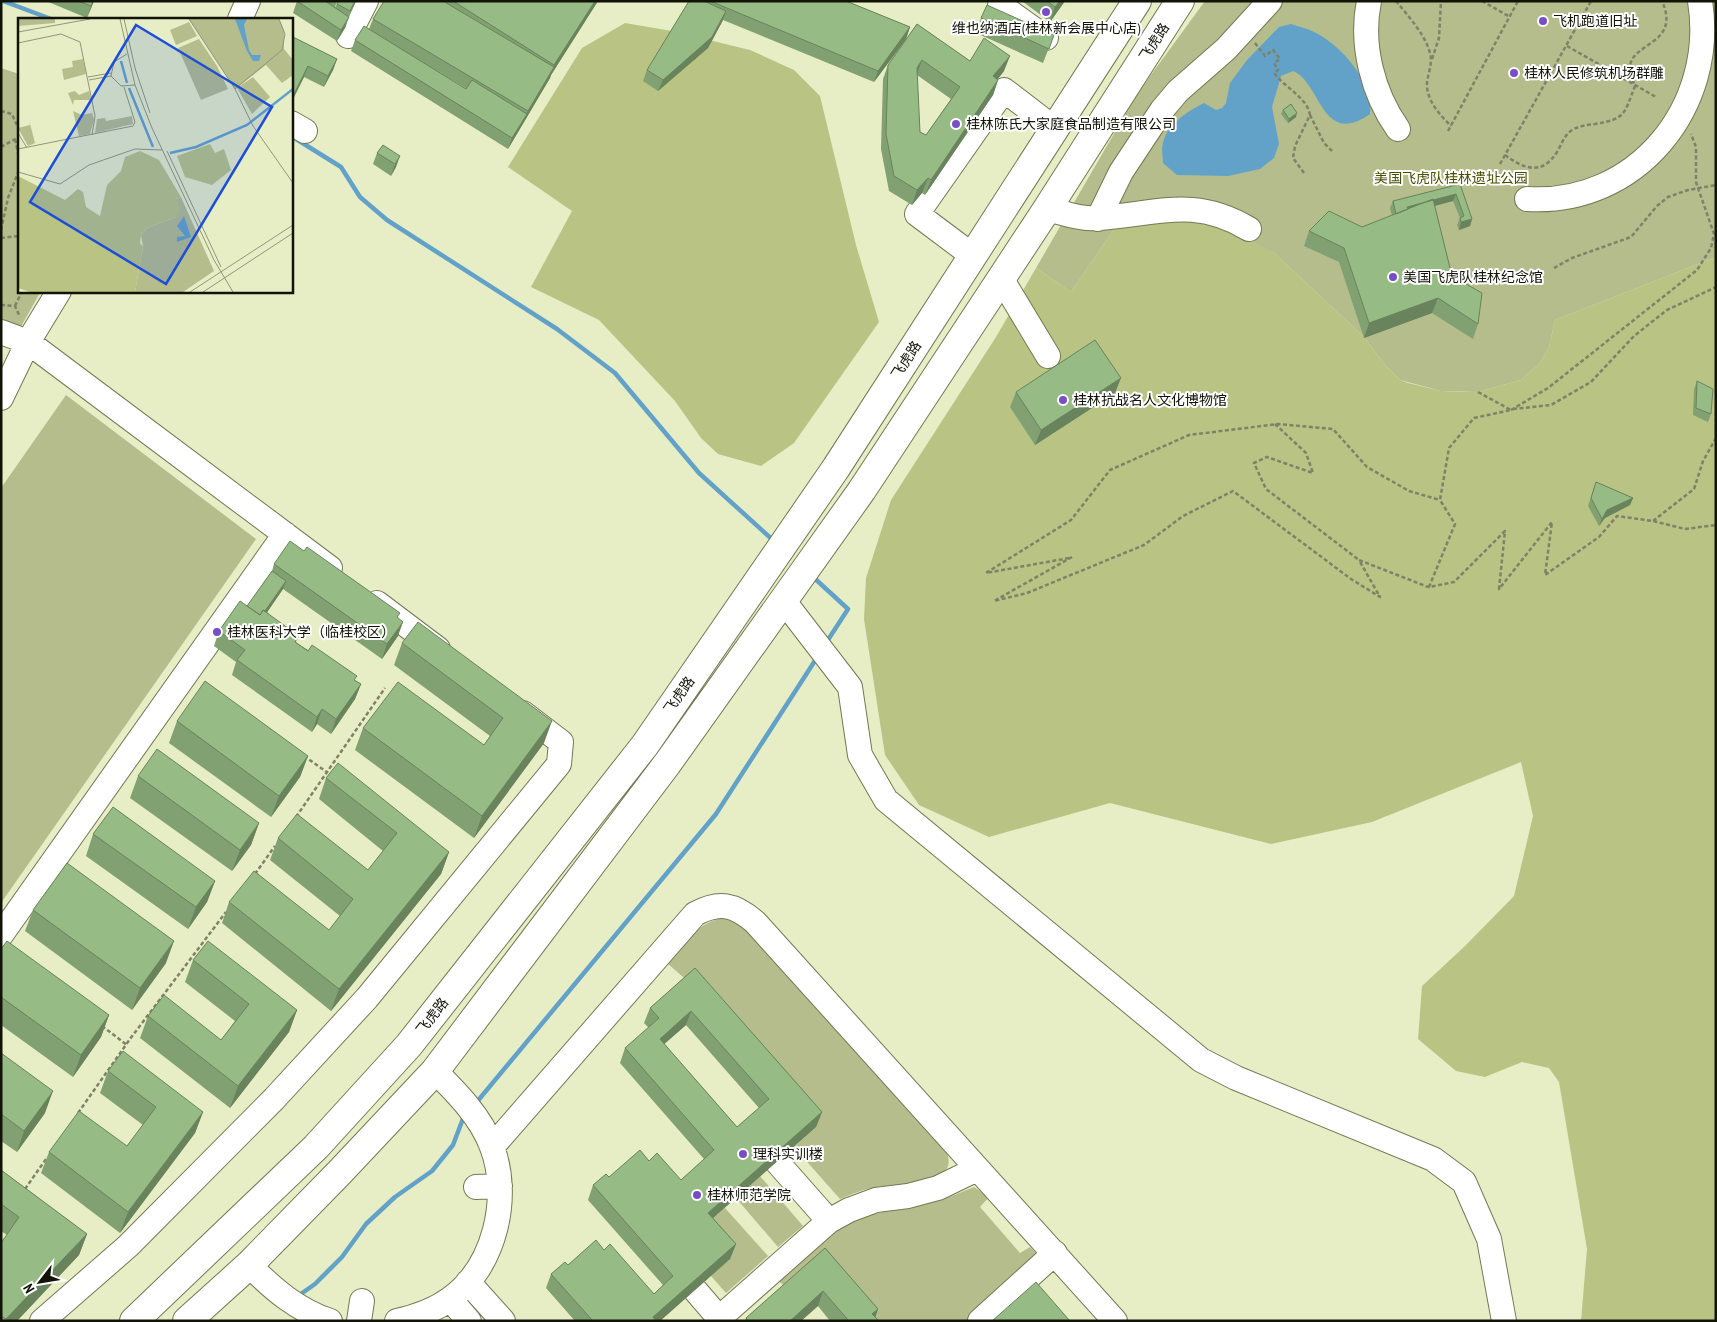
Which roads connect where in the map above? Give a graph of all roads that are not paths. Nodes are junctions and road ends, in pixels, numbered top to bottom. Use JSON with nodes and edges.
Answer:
{"nodes":[{"id":1,"x":248,"y":1,"type":"edge"},
{"id":2,"x":366,"y":1,"type":"edge"},
{"id":3,"x":1003,"y":1,"type":"edge"},
{"id":4,"x":1137,"y":1,"type":"edge"},
{"id":5,"x":1180,"y":1,"type":"edge"},
{"id":6,"x":1270,"y":1,"type":"edge"},
{"id":7,"x":1369,"y":1,"type":"edge"},
{"id":8,"x":1700,"y":1,"type":"edge"},
{"id":9,"x":240,"y":18,"type":"edge"},
{"id":10,"x":348,"y":36,"type":"dead end"},
{"id":11,"x":1046,"y":38,"type":"edge"},
{"id":12,"x":1055,"y":129,"type":"junction"},
{"id":13,"x":1398,"y":129,"type":"dead end"},
{"id":14,"x":1527,"y":199,"type":"dead end"},
{"id":15,"x":1047,"y":209,"type":"junction"},
{"id":16,"x":1098,"y":218,"type":"junction"},
{"id":17,"x":1249,"y":228,"type":"dead end"},
{"id":18,"x":973,"y":256,"type":"junction"},
{"id":19,"x":1001,"y":278,"type":"junction"},
{"id":20,"x":58,"y":292,"type":"edge"},
{"id":21,"x":1,"y":332,"type":"edge"},
{"id":22,"x":33,"y":335,"type":"junction"},
{"id":23,"x":1048,"y":356,"type":"dead end"},
{"id":24,"x":1,"y":398,"type":"edge"},
{"id":25,"x":285,"y":534,"type":"junction"},
{"id":26,"x":783,"y":600,"type":"junction"},
{"id":27,"x":459,"y":664,"type":"edge"},
{"id":28,"x":506,"y":700,"type":"edge"},
{"id":29,"x":1,"y":935,"type":"edge"},
{"id":30,"x":435,"y":1071,"type":"junction"},
{"id":31,"x":492,"y":1146,"type":"junction"},
{"id":32,"x":777,"y":1162,"type":"edge"},
{"id":33,"x":977,"y":1170,"type":"junction"},
{"id":34,"x":500,"y":1186,"type":"junction"},
{"id":35,"x":476,"y":1187,"type":"dead end"},
{"id":36,"x":829,"y":1221,"type":"junction"},
{"id":37,"x":1054,"y":1253,"type":"junction"},
{"id":38,"x":249,"y":1264,"type":"junction"},
{"id":39,"x":468,"y":1282,"type":"junction"},
{"id":40,"x":695,"y":1290,"type":"edge"},
{"id":41,"x":450,"y":1299,"type":"junction"},
{"id":42,"x":717,"y":1319,"type":"edge"},
{"id":43,"x":42,"y":1321,"type":"edge"},
{"id":44,"x":134,"y":1321,"type":"edge"},
{"id":45,"x":187,"y":1321,"type":"edge"},
{"id":46,"x":330,"y":1321,"type":"edge"},
{"id":47,"x":397,"y":1321,"type":"edge"},
{"id":48,"x":469,"y":1321,"type":"edge"},
{"id":49,"x":503,"y":1321,"type":"edge"},
{"id":50,"x":980,"y":1321,"type":"edge"},
{"id":51,"x":1115,"y":1321,"type":"edge"},
{"id":52,"x":1504,"y":1321,"type":"edge"}],
"edges":[{"from":1,"to":9,"type":"street"},
{"from":2,"to":10,"type":"street"},
{"from":3,"to":11,"type":"street"},
{"from":4,"to":12,"type":"main road","name":"飞虎路"},
{"from":5,"to":15,"type":"main road","name":"飞虎路"},
{"from":6,"to":16,"type":"street"},
{"from":7,"to":13,"type":"street"},
{"from":8,"to":14,"type":"street"},
{"from":12,"to":18,"type":"main road","name":"飞虎路"},
{"from":12,"to":18,"type":"street"},
{"from":15,"to":16,"type":"street"},
{"from":15,"to":19,"type":"main road","name":"飞虎路"},
{"from":16,"to":17,"type":"street"},
{"from":18,"to":44,"type":"main road","name":"飞虎路"},
{"from":19,"to":23,"type":"street"},
{"from":19,"to":26,"type":"main road","name":"飞虎路"},
{"from":20,"to":22,"type":"street"},
{"from":21,"to":22,"type":"street"},
{"from":22,"to":24,"type":"street"},
{"from":22,"to":25,"type":"street"},
{"from":25,"to":27,"type":"street"},
{"from":25,"to":29,"type":"street"},
{"from":26,"to":30,"type":"main road","name":"飞虎路"},
{"from":26,"to":52,"type":"street"},
{"from":28,"to":43,"type":"street"},
{"from":30,"to":31,"type":"street"},
{"from":30,"to":38,"type":"main road","name":"飞虎路"},
{"from":31,"to":33,"type":"street"},
{"from":31,"to":34,"type":"street"},
{"from":32,"to":36,"type":"street"},
{"from":33,"to":36,"type":"street"},
{"from":33,"to":37,"type":"street"},
{"from":34,"to":35,"type":"street"},
{"from":34,"to":39,"type":"street"},
{"from":36,"to":42,"type":"street"},
{"from":37,"to":50,"type":"street"},
{"from":37,"to":51,"type":"street"},
{"from":38,"to":45,"type":"main road","name":"飞虎路"},
{"from":38,"to":46,"type":"street"},
{"from":39,"to":41,"type":"street"},
{"from":39,"to":49,"type":"street"},
{"from":40,"to":42,"type":"street"},
{"from":41,"to":47,"type":"street"},
{"from":41,"to":48,"type":"street"}]}
